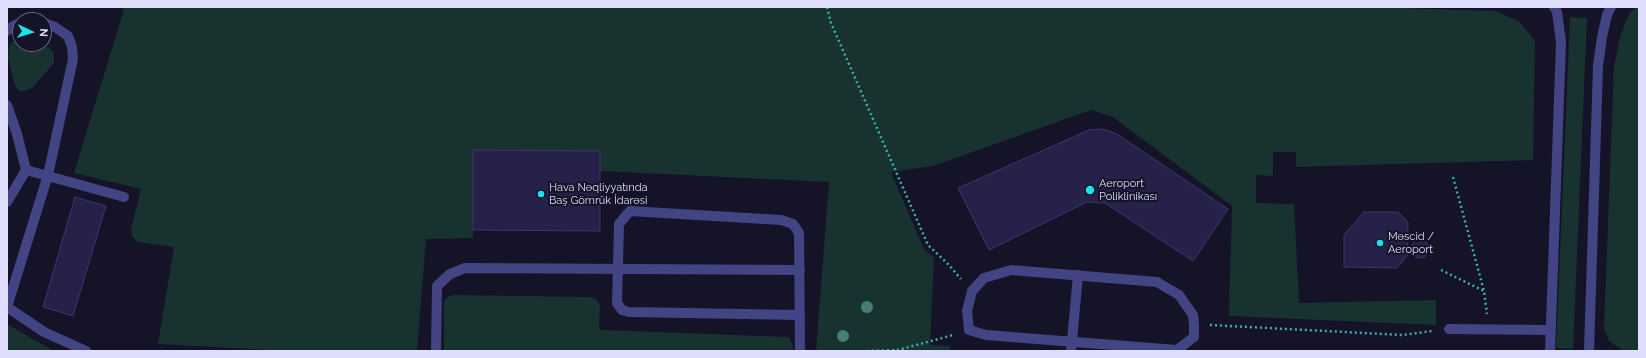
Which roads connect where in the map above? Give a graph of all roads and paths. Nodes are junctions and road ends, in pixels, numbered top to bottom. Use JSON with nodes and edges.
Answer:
{"nodes":[{"id":1,"x":827,"y":7,"type":"edge"},
{"id":2,"x":1554,"y":7,"type":"edge"},
{"id":3,"x":1611,"y":7,"type":"edge"},
{"id":4,"x":52,"y":26,"type":"edge"},
{"id":5,"x":7,"y":105,"type":"edge"},
{"id":6,"x":26,"y":170,"type":"junction"},
{"id":7,"x":48,"y":175,"type":"junction"},
{"id":8,"x":1453,"y":177,"type":"dead end"},
{"id":9,"x":124,"y":197,"type":"dead end"},
{"id":10,"x":7,"y":202,"type":"edge"},
{"id":11,"x":618,"y":269,"type":"junction"},
{"id":12,"x":800,"y":270,"type":"junction"},
{"id":13,"x":1441,"y":270,"type":"dead end"},
{"id":14,"x":1078,"y":275,"type":"junction"},
{"id":15,"x":972,"y":291,"type":"junction"},
{"id":16,"x":1484,"y":291,"type":"junction"},
{"id":17,"x":7,"y":307,"type":"edge"},
{"id":18,"x":800,"y":315,"type":"junction"},
{"id":19,"x":1194,"y":325,"type":"junction"},
{"id":20,"x":1488,"y":328,"type":"junction"},
{"id":21,"x":1449,"y":329,"type":"joint"},
{"id":22,"x":969,"y":330,"type":"junction"},
{"id":23,"x":1550,"y":330,"type":"junction"},
{"id":24,"x":1071,"y":347,"type":"edge"},
{"id":25,"x":86,"y":351,"type":"edge"},
{"id":26,"x":436,"y":351,"type":"edge"},
{"id":27,"x":800,"y":351,"type":"edge"},
{"id":28,"x":867,"y":351,"type":"edge"},
{"id":29,"x":1550,"y":351,"type":"edge"},
{"id":30,"x":1589,"y":351,"type":"edge"}],
"edges":[{"from":1,"to":15,"type":"path"},
{"from":2,"to":23,"type":"lane"},
{"from":3,"to":30,"type":"lane"},
{"from":4,"to":7,"type":"lane"},
{"from":5,"to":6,"type":"lane"},
{"from":6,"to":7,"type":"lane"},
{"from":6,"to":10,"type":"lane"},
{"from":7,"to":9,"type":"lane"},
{"from":7,"to":17,"type":"lane"},
{"from":8,"to":16,"type":"path"},
{"from":11,"to":12,"type":"lane"},
{"from":11,"to":12,"type":"lane"},
{"from":11,"to":18,"type":"lane"},
{"from":11,"to":26,"type":"lane"},
{"from":12,"to":18,"type":"lane"},
{"from":13,"to":16,"type":"path"},
{"from":14,"to":15,"type":"lane"},
{"from":14,"to":19,"type":"lane"},
{"from":14,"to":24,"type":"lane"},
{"from":15,"to":22,"type":"lane"},
{"from":16,"to":20,"type":"path"},
{"from":17,"to":25,"type":"lane"},
{"from":18,"to":27,"type":"lane"},
{"from":19,"to":21,"type":"path"},
{"from":19,"to":24,"type":"lane"},
{"from":20,"to":21,"type":"lane"},
{"from":20,"to":23,"type":"lane"},
{"from":22,"to":24,"type":"lane"},
{"from":22,"to":28,"type":"path"},
{"from":23,"to":29,"type":"lane"}]}
